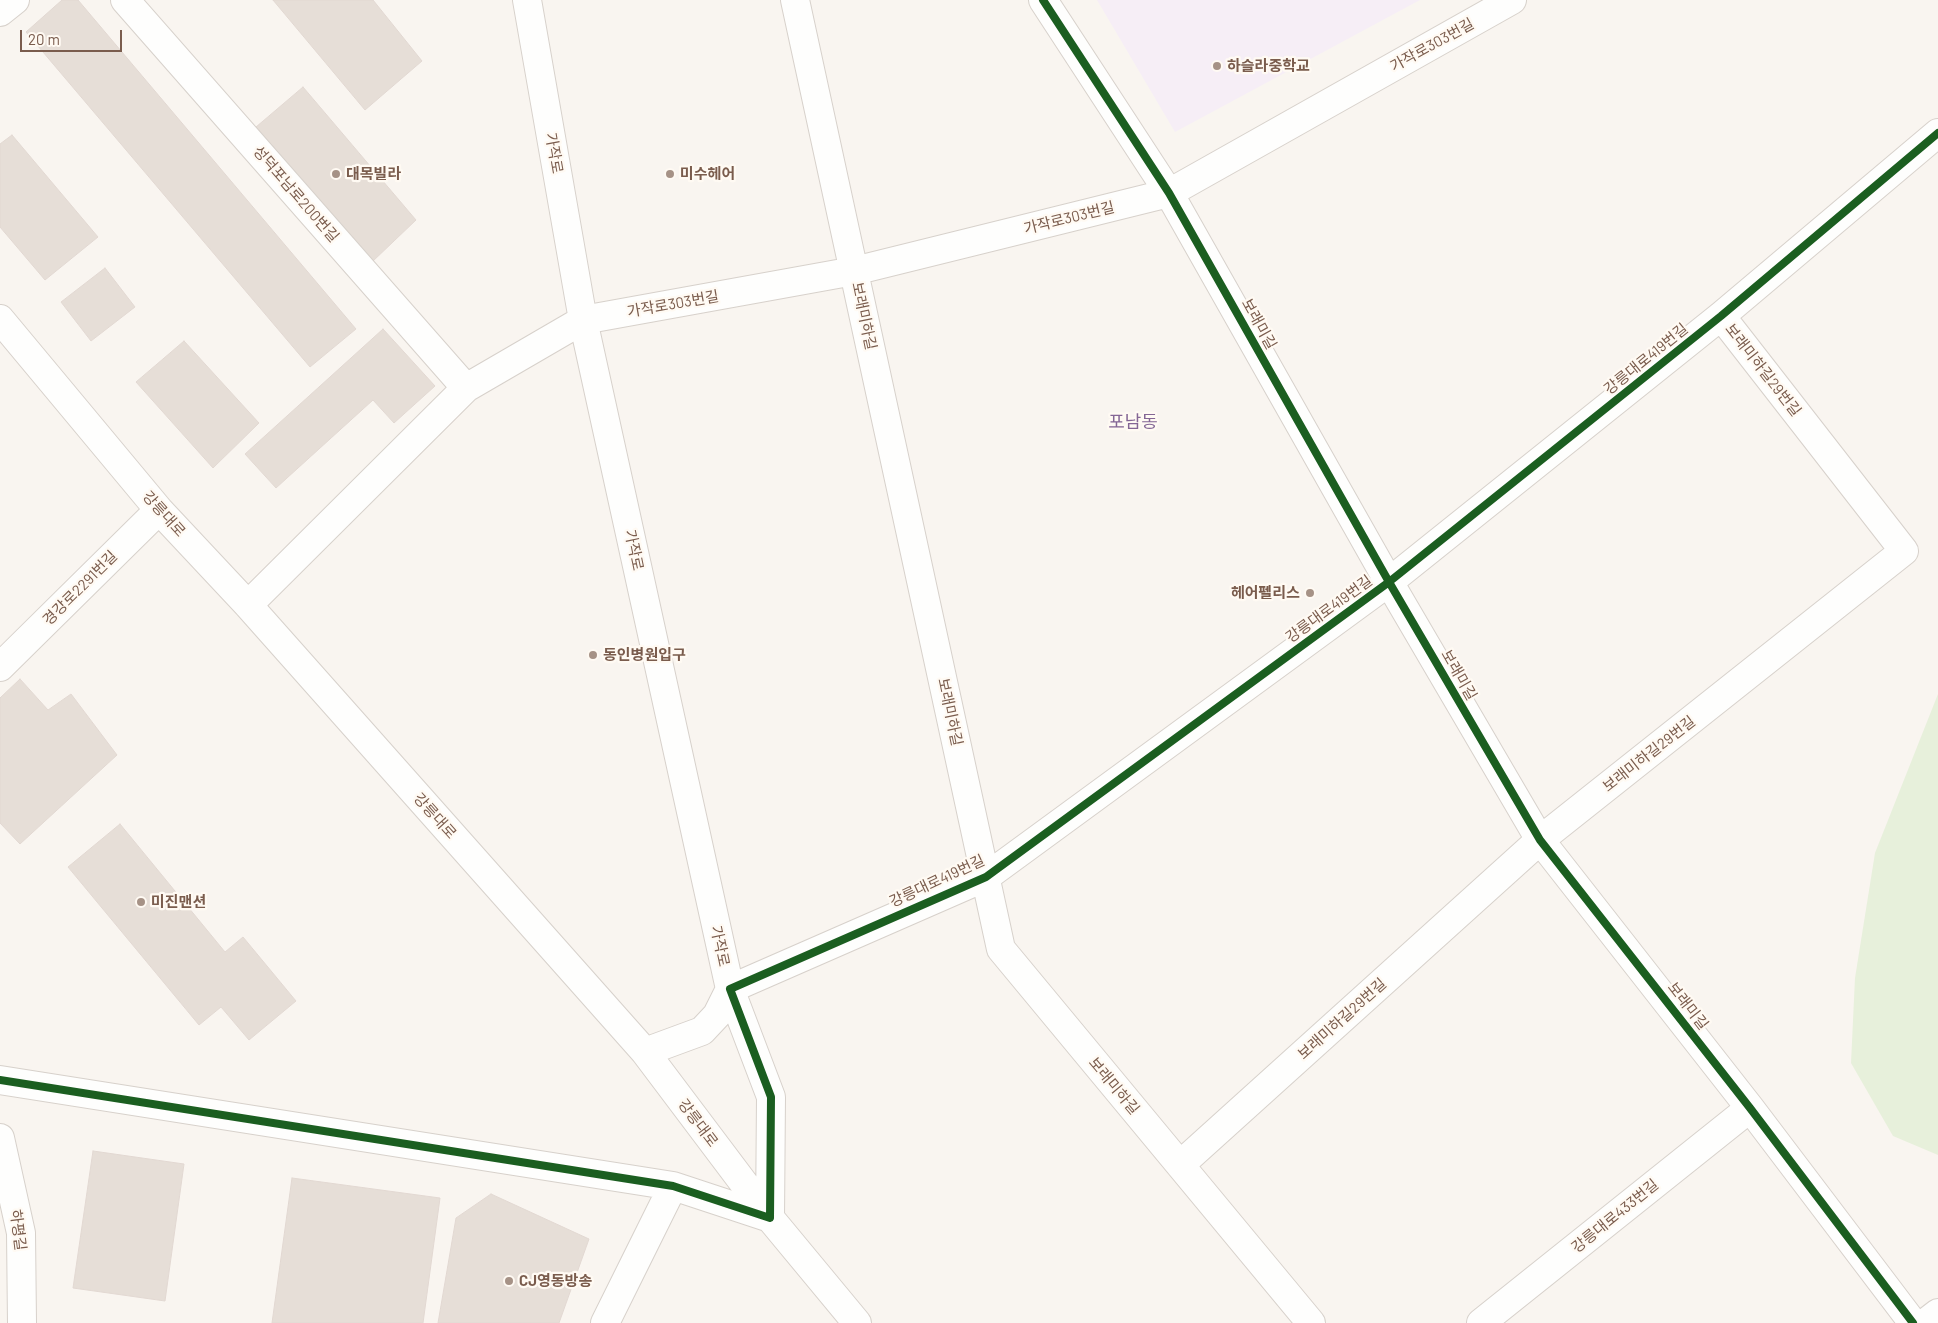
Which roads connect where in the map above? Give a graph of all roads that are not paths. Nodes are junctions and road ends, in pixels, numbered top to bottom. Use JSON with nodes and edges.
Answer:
{"nodes":[{"id":1,"x":14,"y":0,"type":"edge"},
{"id":2,"x":125,"y":0,"type":"edge"},
{"id":3,"x":527,"y":0,"type":"edge"},
{"id":4,"x":795,"y":0,"type":"edge"},
{"id":5,"x":1043,"y":0,"type":"edge"},
{"id":6,"x":1512,"y":0,"type":"edge"},
{"id":7,"x":0,"y":12,"type":"edge"},
{"id":8,"x":1938,"y":133,"type":"edge"},
{"id":9,"x":1169,"y":194,"type":"junction"},
{"id":10,"x":854,"y":271,"type":"junction"},
{"id":11,"x":1721,"y":316,"type":"junction"},
{"id":12,"x":0,"y":319,"type":"edge"},
{"id":13,"x":584,"y":320,"type":"junction"},
{"id":14,"x":466,"y":388,"type":"junction"},
{"id":15,"x":159,"y":510,"type":"junction"},
{"id":16,"x":1389,"y":582,"type":"junction"},
{"id":17,"x":248,"y":605,"type":"junction"},
{"id":18,"x":0,"y":667,"type":"edge"},
{"id":19,"x":1540,"y":840,"type":"junction"},
{"id":20,"x":986,"y":876,"type":"junction"},
{"id":21,"x":730,"y":989,"type":"junction"},
{"id":22,"x":645,"y":1052,"type":"junction"},
{"id":23,"x":0,"y":1080,"type":"edge"},
{"id":24,"x":1750,"y":1108,"type":"junction"},
{"id":25,"x":0,"y":1138,"type":"edge"},
{"id":26,"x":1180,"y":1165,"type":"junction"},
{"id":27,"x":673,"y":1186,"type":"junction"},
{"id":28,"x":770,"y":1218,"type":"junction"},
{"id":29,"x":11,"y":1237,"type":"edge"},
{"id":30,"x":1938,"y":1313,"type":"edge"},
{"id":31,"x":22,"y":1323,"type":"edge"},
{"id":32,"x":605,"y":1323,"type":"edge"},
{"id":33,"x":857,"y":1323,"type":"edge"},
{"id":34,"x":1311,"y":1323,"type":"edge"},
{"id":35,"x":1481,"y":1323,"type":"edge"},
{"id":36,"x":1913,"y":1323,"type":"edge"},
{"id":37,"x":1925,"y":1323,"type":"edge"}],
"edges":[{"from":1,"to":7,"type":"street"},
{"from":2,"to":14,"type":"street","name":"성덕포남로200번길"},
{"from":3,"to":13,"type":"street","name":"가작로"},
{"from":4,"to":10,"type":"street","name":"보래미하길"},
{"from":5,"to":9,"type":"street","name":"보래미길"},
{"from":6,"to":9,"type":"street","name":"가작로303번길"},
{"from":8,"to":11,"type":"street","name":"강릉대로419번길"},
{"from":9,"to":10,"type":"street","name":"가작로303번길"},
{"from":9,"to":16,"type":"street","name":"보래미길"},
{"from":10,"to":13,"type":"street","name":"가작로303번길"},
{"from":10,"to":20,"type":"street","name":"보래미하길"},
{"from":11,"to":16,"type":"street","name":"강릉대로419번길"},
{"from":11,"to":19,"type":"street","name":"보래미하길29번길"},
{"from":12,"to":15,"type":"street","name":"강릉대로"},
{"from":13,"to":14,"type":"street","name":"가작로303번길"},
{"from":13,"to":21,"type":"street","name":"가작로"},
{"from":14,"to":17,"type":"street","name":"가작로303번길"},
{"from":15,"to":17,"type":"street","name":"강릉대로"},
{"from":15,"to":18,"type":"street","name":"경강로2291번길"},
{"from":16,"to":19,"type":"street","name":"보래미길"},
{"from":16,"to":20,"type":"street","name":"강릉대로419번길"},
{"from":17,"to":22,"type":"street","name":"강릉대로"},
{"from":19,"to":24,"type":"street","name":"보래미길"},
{"from":19,"to":26,"type":"street","name":"보래미하길29번길"},
{"from":20,"to":21,"type":"street","name":"강릉대로419번길"},
{"from":20,"to":26,"type":"street","name":"보래미하길"},
{"from":21,"to":22,"type":"street"},
{"from":21,"to":28,"type":"street","name":"가작로"},
{"from":22,"to":28,"type":"street","name":"강릉대로"},
{"from":23,"to":27,"type":"street"},
{"from":24,"to":35,"type":"street","name":"강릉대로433번길"},
{"from":24,"to":36,"type":"street","name":"보래미길"},
{"from":25,"to":29,"type":"street","name":"하평길"},
{"from":26,"to":34,"type":"street","name":"보래미하길"},
{"from":27,"to":28,"type":"street"},
{"from":27,"to":32,"type":"street"},
{"from":28,"to":33,"type":"street","name":"강릉대로"},
{"from":29,"to":31,"type":"street","name":"하평길"},
{"from":30,"to":37,"type":"street"}]}
